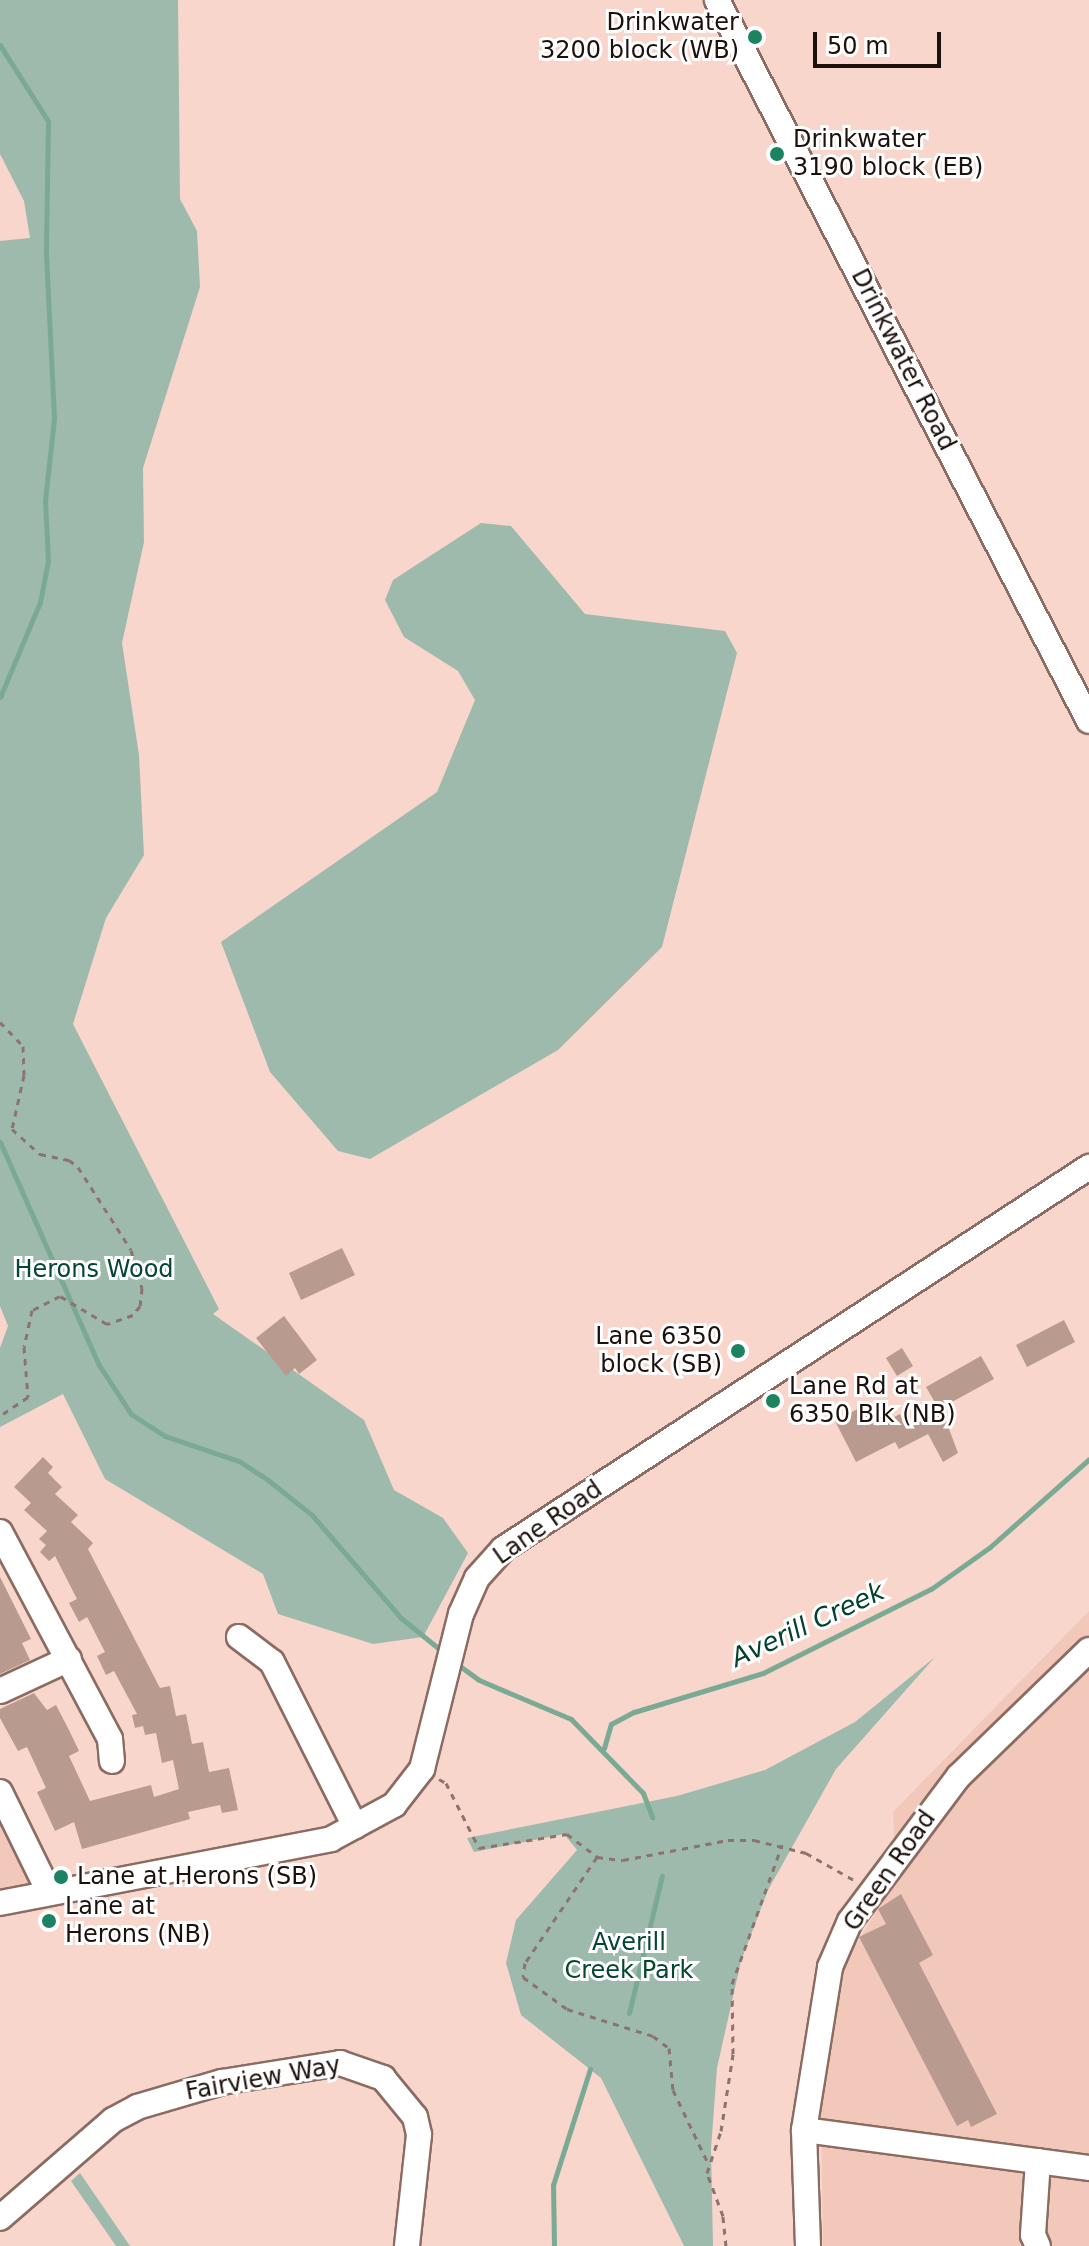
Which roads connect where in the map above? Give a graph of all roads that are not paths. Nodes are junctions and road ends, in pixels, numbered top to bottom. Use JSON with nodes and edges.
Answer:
{"nodes":[{"id":1,"x":717,"y":0,"type":"edge"},
{"id":2,"x":1089,"y":721,"type":"edge"},
{"id":3,"x":1089,"y":1167,"type":"edge"},
{"id":4,"x":0,"y":1532,"type":"edge"},
{"id":5,"x":239,"y":1637,"type":"dead end"},
{"id":6,"x":1089,"y":1650,"type":"edge"},
{"id":7,"x":69,"y":1659,"type":"junction"},
{"id":8,"x":0,"y":1691,"type":"edge"},
{"id":9,"x":112,"y":1761,"type":"dead end"},
{"id":10,"x":0,"y":1792,"type":"edge"},
{"id":11,"x":355,"y":1826,"type":"junction"},
{"id":12,"x":49,"y":1892,"type":"junction"},
{"id":13,"x":0,"y":1903,"type":"edge"},
{"id":14,"x":804,"y":2130,"type":"junction"},
{"id":15,"x":1038,"y":2161,"type":"junction"},
{"id":16,"x":1089,"y":2168,"type":"edge"},
{"id":17,"x":0,"y":2218,"type":"edge"},
{"id":18,"x":407,"y":2246,"type":"edge"},
{"id":19,"x":808,"y":2246,"type":"edge"},
{"id":20,"x":1038,"y":2246,"type":"edge"}],
"edges":[{"from":1,"to":2,"type":"street","name":"Drinkwater Road"},
{"from":3,"to":11,"type":"street","name":"Lane Road"},
{"from":4,"to":7,"type":"street"},
{"from":5,"to":11,"type":"street"},
{"from":6,"to":14,"type":"street","name":"Green Road"},
{"from":7,"to":8,"type":"street"},
{"from":7,"to":9,"type":"street"},
{"from":10,"to":12,"type":"street"},
{"from":11,"to":12,"type":"street","name":"Lane Road"},
{"from":12,"to":13,"type":"street","name":"Lane Road"},
{"from":14,"to":15,"type":"street"},
{"from":14,"to":19,"type":"street","name":"Green Road"},
{"from":15,"to":16,"type":"street"},
{"from":15,"to":20,"type":"street"},
{"from":17,"to":18,"type":"street","name":"Fairview Way"}]}
